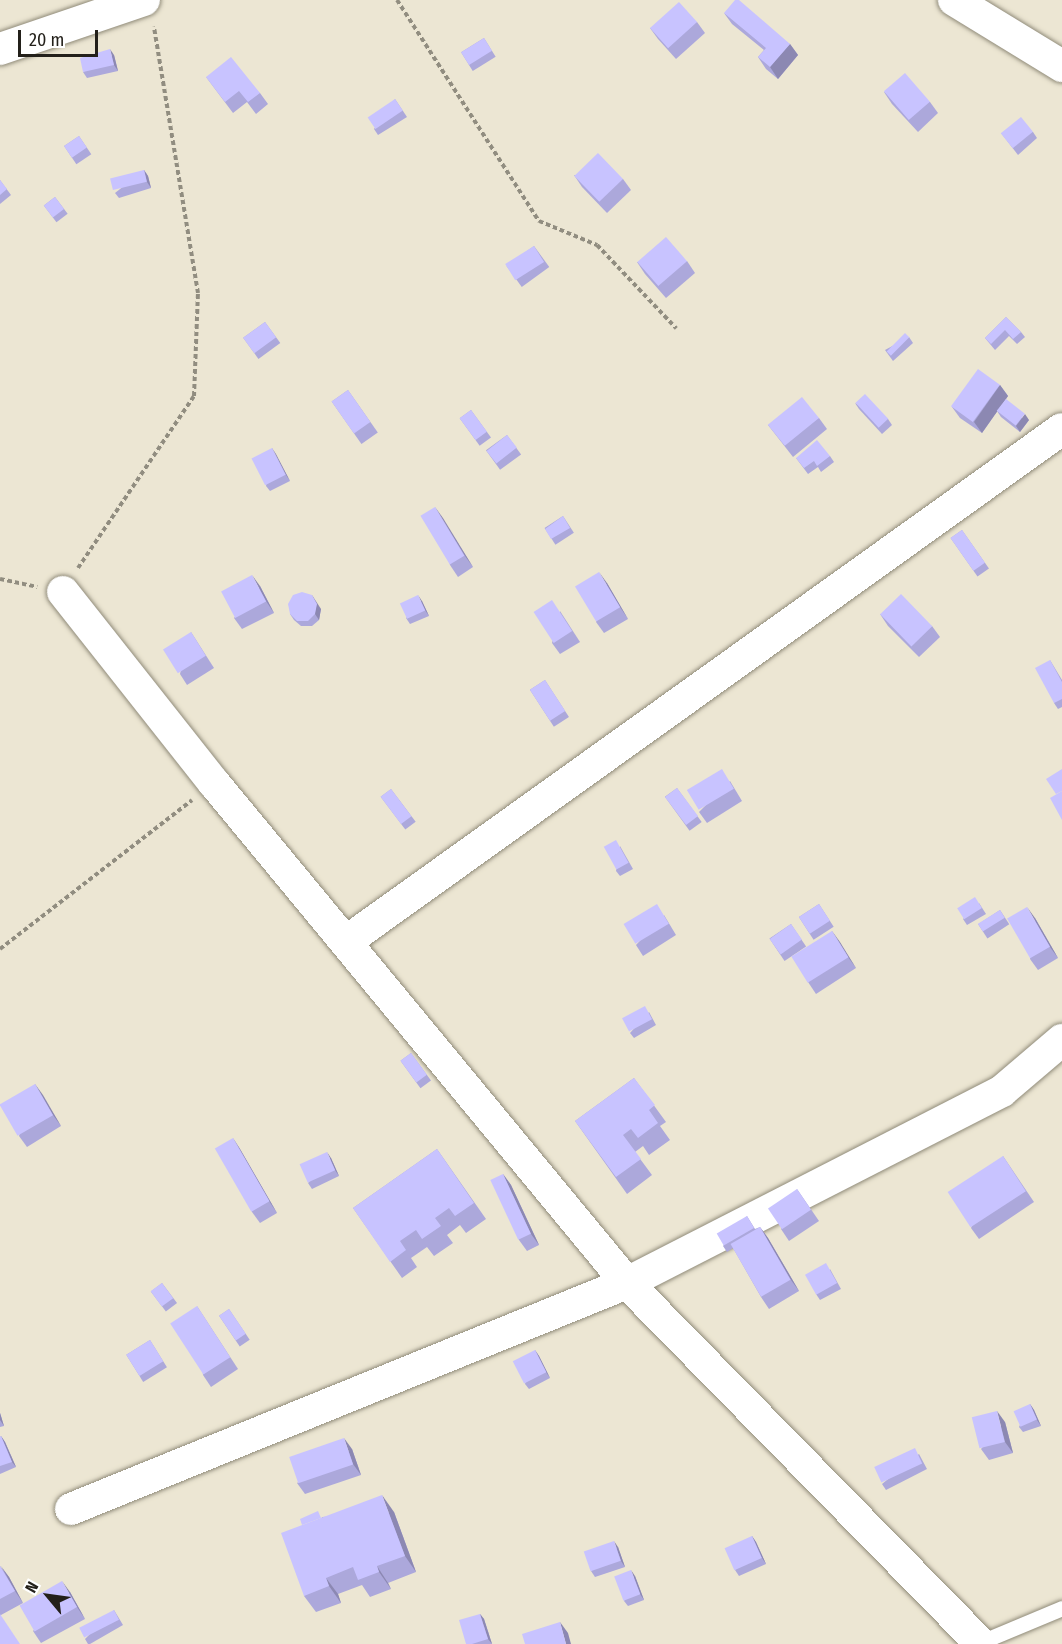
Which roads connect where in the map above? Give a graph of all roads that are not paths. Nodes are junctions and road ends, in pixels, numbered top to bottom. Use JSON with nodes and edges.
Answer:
{"nodes":[{"id":1,"x":954,"y":0,"type":"edge"},
{"id":2,"x":148,"y":12,"type":"edge"},
{"id":3,"x":0,"y":49,"type":"edge"},
{"id":4,"x":1062,"y":66,"type":"edge"},
{"id":5,"x":1062,"y":429,"type":"edge"},
{"id":6,"x":63,"y":592,"type":"road end"},
{"id":7,"x":347,"y":941,"type":"junction"},
{"id":8,"x":1062,"y":1040,"type":"edge"},
{"id":9,"x":627,"y":1283,"type":"junction"},
{"id":10,"x":71,"y":1509,"type":"dead end"},
{"id":11,"x":1062,"y":1608,"type":"edge"},
{"id":12,"x":979,"y":1643,"type":"edge"}],
"edges":[{"from":1,"to":4,"type":"street"},
{"from":2,"to":3,"type":"street"},
{"from":5,"to":7,"type":"street"},
{"from":6,"to":7,"type":"street"},
{"from":7,"to":9,"type":"street"},
{"from":8,"to":9,"type":"street"},
{"from":9,"to":10,"type":"street"},
{"from":9,"to":12,"type":"street"},
{"from":11,"to":12,"type":"lane"}]}
